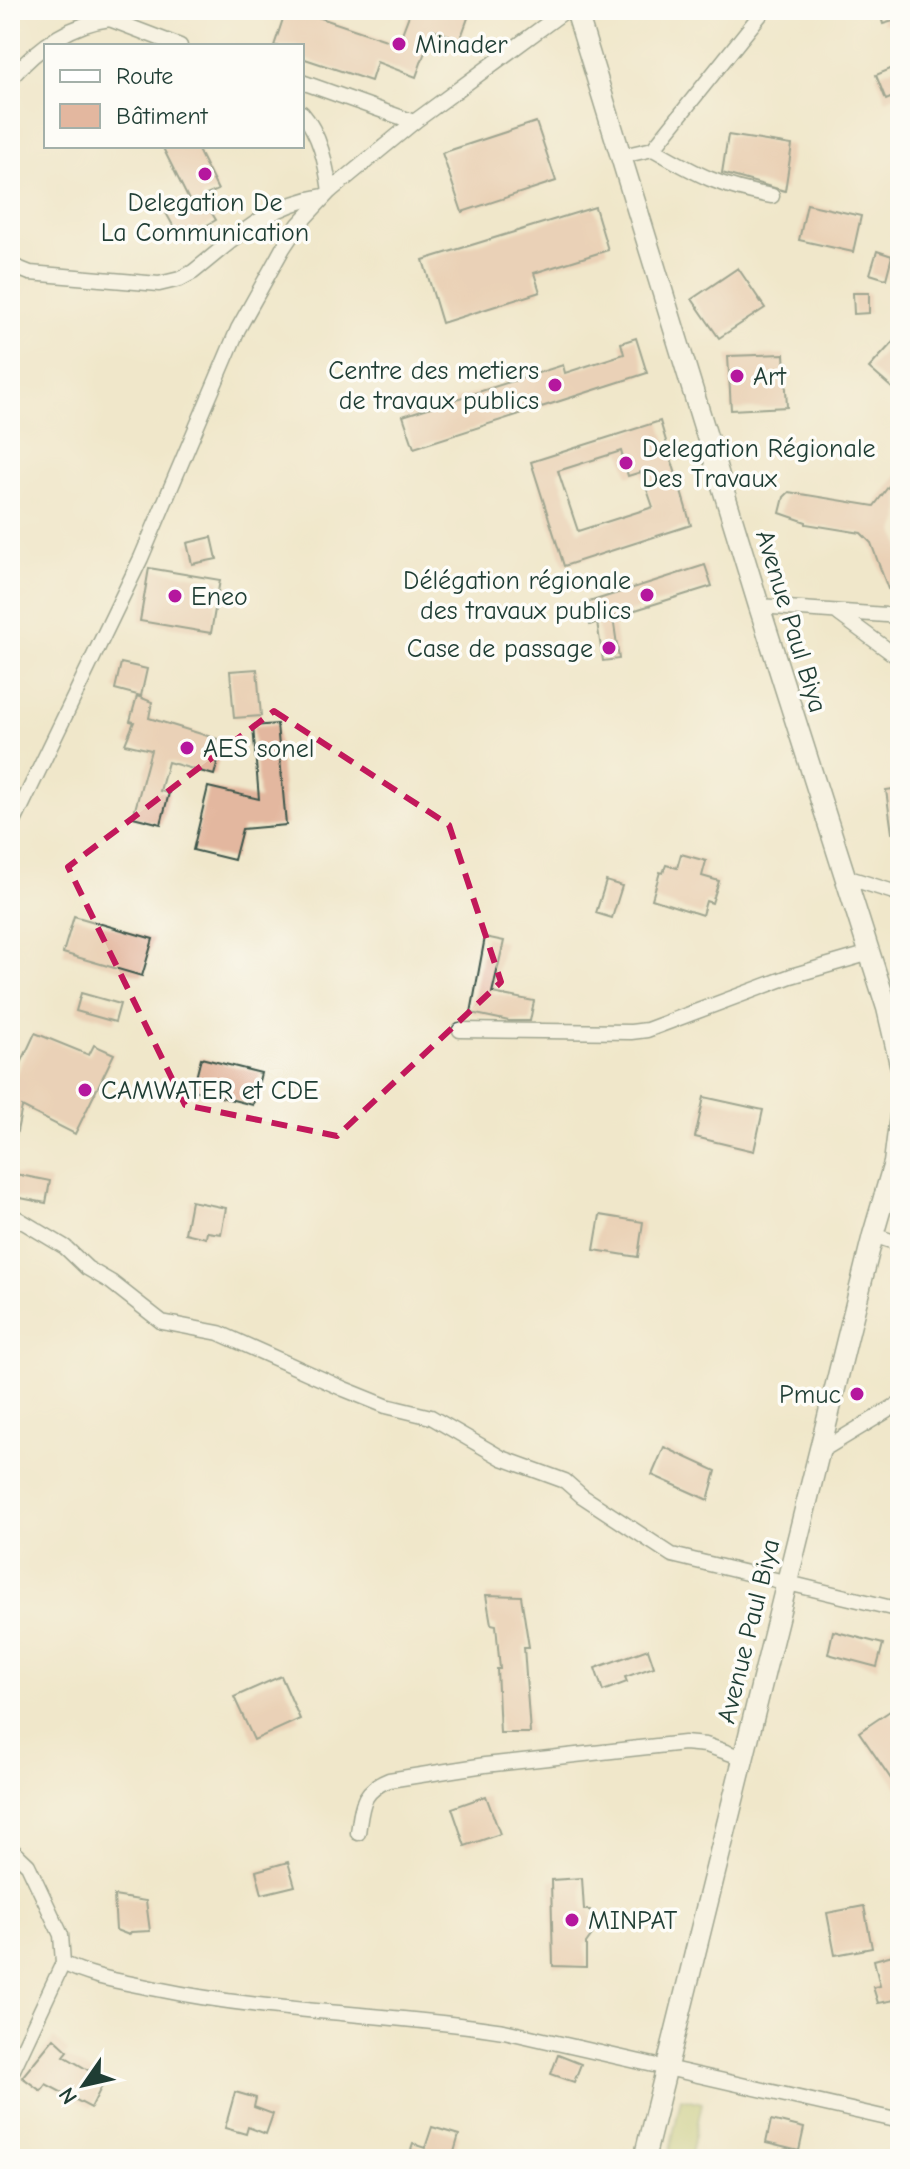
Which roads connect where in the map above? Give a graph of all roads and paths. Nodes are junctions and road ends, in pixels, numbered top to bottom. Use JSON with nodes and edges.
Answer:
{"nodes":[{"id":1,"x":86,"y":10,"type":"edge"},
{"id":2,"x":566,"y":10,"type":"edge"},
{"id":3,"x":576,"y":10,"type":"edge"},
{"id":4,"x":764,"y":10,"type":"edge"},
{"id":5,"x":110,"y":19,"type":"junction"},
{"id":6,"x":47,"y":44,"type":"edge"},
{"id":7,"x":175,"y":44,"type":"edge"},
{"id":8,"x":44,"y":46,"type":"edge"},
{"id":9,"x":10,"y":79,"type":"edge"},
{"id":10,"x":304,"y":83,"type":"edge"},
{"id":11,"x":304,"y":116,"type":"edge"},
{"id":12,"x":414,"y":122,"type":"junction"},
{"id":13,"x":653,"y":149,"type":"junction"},
{"id":14,"x":622,"y":156,"type":"junction"},
{"id":15,"x":327,"y":193,"type":"junction"},
{"id":16,"x":772,"y":196,"type":"dead end"},
{"id":17,"x":10,"y":265,"type":"edge"},
{"id":18,"x":30,"y":273,"type":"junction"},
{"id":19,"x":10,"y":278,"type":"edge"},
{"id":20,"x":759,"y":606,"type":"junction"},
{"id":21,"x":837,"y":612,"type":"junction"},
{"id":22,"x":893,"y":616,"type":"edge"},
{"id":23,"x":900,"y":628,"type":"edge"},
{"id":24,"x":900,"y":659,"type":"edge"},
{"id":25,"x":10,"y":830,"type":"edge"},
{"id":26,"x":846,"y":877,"type":"junction"},
{"id":27,"x":900,"y":894,"type":"edge"},
{"id":28,"x":870,"y":953,"type":"junction"},
{"id":29,"x":460,"y":1030,"type":"dead end"},
{"id":30,"x":900,"y":1064,"type":"edge"},
{"id":31,"x":900,"y":1116,"type":"edge"},
{"id":32,"x":10,"y":1214,"type":"edge"},
{"id":33,"x":873,"y":1235,"type":"junction"},
{"id":34,"x":900,"y":1244,"type":"edge"},
{"id":35,"x":900,"y":1403,"type":"edge"},
{"id":36,"x":819,"y":1452,"type":"junction"},
{"id":37,"x":787,"y":1583,"type":"junction"},
{"id":38,"x":900,"y":1610,"type":"edge"},
{"id":39,"x":743,"y":1758,"type":"junction"},
{"id":40,"x":358,"y":1833,"type":"dead end"},
{"id":41,"x":10,"y":1848,"type":"edge"},
{"id":42,"x":63,"y":1963,"type":"junction"},
{"id":43,"x":667,"y":2067,"type":"junction"},
{"id":44,"x":10,"y":2076,"type":"edge"},
{"id":45,"x":900,"y":2121,"type":"edge"},
{"id":46,"x":644,"y":2159,"type":"edge"}],
"edges":[{"from":1,"to":5,"type":"street"},
{"from":2,"to":12,"type":"street"},
{"from":3,"to":14,"type":"main road","name":"Avenue Paul Biya"},
{"from":4,"to":13,"type":"street"},
{"from":5,"to":6,"type":"street"},
{"from":5,"to":7,"type":"street"},
{"from":8,"to":9,"type":"street"},
{"from":10,"to":12,"type":"street"},
{"from":11,"to":15,"type":"street"},
{"from":12,"to":15,"type":"street"},
{"from":13,"to":14,"type":"street"},
{"from":13,"to":16,"type":"street"},
{"from":14,"to":20,"type":"main road","name":"Avenue Paul Biya"},
{"from":15,"to":18,"type":"street"},
{"from":15,"to":25,"type":"street"},
{"from":17,"to":18,"type":"street"},
{"from":18,"to":19,"type":"street"},
{"from":20,"to":21,"type":"street"},
{"from":20,"to":26,"type":"main road","name":"Avenue Paul Biya"},
{"from":21,"to":22,"type":"street"},
{"from":21,"to":24,"type":"street"},
{"from":22,"to":23,"type":"street"},
{"from":26,"to":27,"type":"street"},
{"from":26,"to":28,"type":"main road","name":"Avenue Paul Biya"},
{"from":28,"to":29,"type":"street"},
{"from":28,"to":30,"type":"main road","name":"Avenue Paul Biya"},
{"from":31,"to":33,"type":"main road","name":"Avenue Paul Biya"},
{"from":32,"to":37,"type":"street"},
{"from":33,"to":34,"type":"street"},
{"from":33,"to":36,"type":"main road","name":"Avenue Paul Biya"},
{"from":35,"to":36,"type":"street"},
{"from":36,"to":37,"type":"main road","name":"Avenue Paul Biya"},
{"from":37,"to":38,"type":"street"},
{"from":37,"to":39,"type":"main road","name":"Avenue Paul Biya"},
{"from":39,"to":40,"type":"street"},
{"from":39,"to":43,"type":"main road","name":"Avenue Paul Biya"},
{"from":41,"to":42,"type":"street"},
{"from":42,"to":43,"type":"street"},
{"from":42,"to":44,"type":"street"},
{"from":43,"to":45,"type":"street"},
{"from":43,"to":46,"type":"main road","name":"Avenue Paul Biya"}]}
